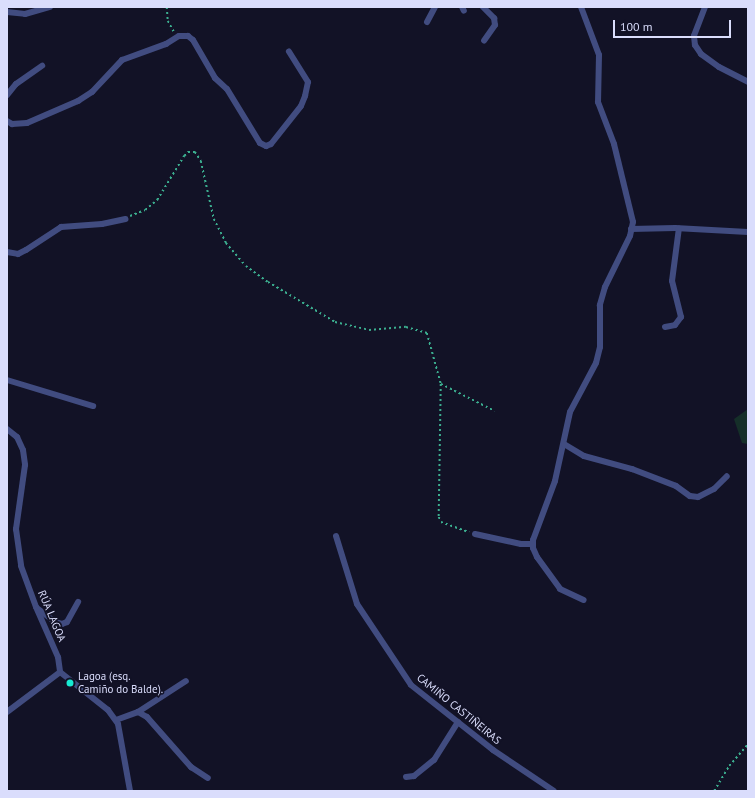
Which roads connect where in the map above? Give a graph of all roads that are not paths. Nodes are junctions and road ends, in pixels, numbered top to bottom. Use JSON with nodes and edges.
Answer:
{"nodes":[{"id":1,"x":50,"y":7,"type":"edge"},
{"id":2,"x":435,"y":7,"type":"edge"},
{"id":3,"x":483,"y":7,"type":"edge"},
{"id":4,"x":581,"y":7,"type":"edge"},
{"id":5,"x":705,"y":7,"type":"edge"},
{"id":6,"x":7,"y":12,"type":"edge"},
{"id":7,"x":427,"y":22,"type":"dead end"},
{"id":8,"x":484,"y":41,"type":"dead end"},
{"id":9,"x":289,"y":52,"type":"dead end"},
{"id":10,"x":42,"y":66,"type":"dead end"},
{"id":11,"x":748,"y":82,"type":"edge"},
{"id":12,"x":7,"y":95,"type":"edge"},
{"id":13,"x":7,"y":121,"type":"edge"},
{"id":14,"x":125,"y":219,"type":"road end"},
{"id":15,"x":632,"y":228,"type":"junction"},
{"id":16,"x":679,"y":228,"type":"junction"},
{"id":17,"x":748,"y":232,"type":"edge"},
{"id":18,"x":7,"y":252,"type":"edge"},
{"id":19,"x":665,"y":327,"type":"dead end"},
{"id":20,"x":7,"y":380,"type":"edge"},
{"id":21,"x":94,"y":406,"type":"dead end"},
{"id":22,"x":7,"y":429,"type":"edge"},
{"id":23,"x":564,"y":444,"type":"junction"},
{"id":24,"x":727,"y":476,"type":"dead end"},
{"id":25,"x":475,"y":534,"type":"road end"},
{"id":26,"x":336,"y":536,"type":"dead end"},
{"id":27,"x":533,"y":544,"type":"junction"},
{"id":28,"x":584,"y":600,"type":"dead end"},
{"id":29,"x":78,"y":602,"type":"dead end"},
{"id":30,"x":36,"y":607,"type":"junction"},
{"id":31,"x":60,"y":672,"type":"junction"},
{"id":32,"x":186,"y":681,"type":"dead end"},
{"id":33,"x":7,"y":712,"type":"edge"},
{"id":34,"x":138,"y":712,"type":"junction"},
{"id":35,"x":116,"y":720,"type":"junction"},
{"id":36,"x":458,"y":722,"type":"junction"},
{"id":37,"x":406,"y":777,"type":"dead end"},
{"id":38,"x":208,"y":778,"type":"dead end"},
{"id":39,"x":130,"y":791,"type":"edge"},
{"id":40,"x":554,"y":791,"type":"edge"}],
"edges":[{"from":1,"to":6,"type":"street"},
{"from":2,"to":7,"type":"street"},
{"from":3,"to":8,"type":"street"},
{"from":4,"to":15,"type":"street"},
{"from":5,"to":11,"type":"street"},
{"from":9,"to":13,"type":"street"},
{"from":10,"to":12,"type":"street"},
{"from":14,"to":18,"type":"street"},
{"from":15,"to":16,"type":"street"},
{"from":15,"to":23,"type":"street"},
{"from":16,"to":17,"type":"street"},
{"from":16,"to":19,"type":"street"},
{"from":20,"to":21,"type":"street"},
{"from":22,"to":30,"type":"street","name":"RÚA LAGOA"},
{"from":23,"to":24,"type":"street"},
{"from":23,"to":27,"type":"street"},
{"from":25,"to":27,"type":"street"},
{"from":26,"to":36,"type":"street","name":"CAMIÑO CASTIÑEIRAS"},
{"from":27,"to":28,"type":"street"},
{"from":29,"to":30,"type":"street"},
{"from":30,"to":31,"type":"street","name":"RÚA LAGOA"},
{"from":31,"to":33,"type":"street"},
{"from":31,"to":35,"type":"street"},
{"from":32,"to":34,"type":"street"},
{"from":34,"to":35,"type":"street"},
{"from":34,"to":38,"type":"street"},
{"from":35,"to":39,"type":"street"},
{"from":36,"to":37,"type":"street"},
{"from":36,"to":40,"type":"street","name":"CAMIÑO CASTIÑEIRAS"}]}
